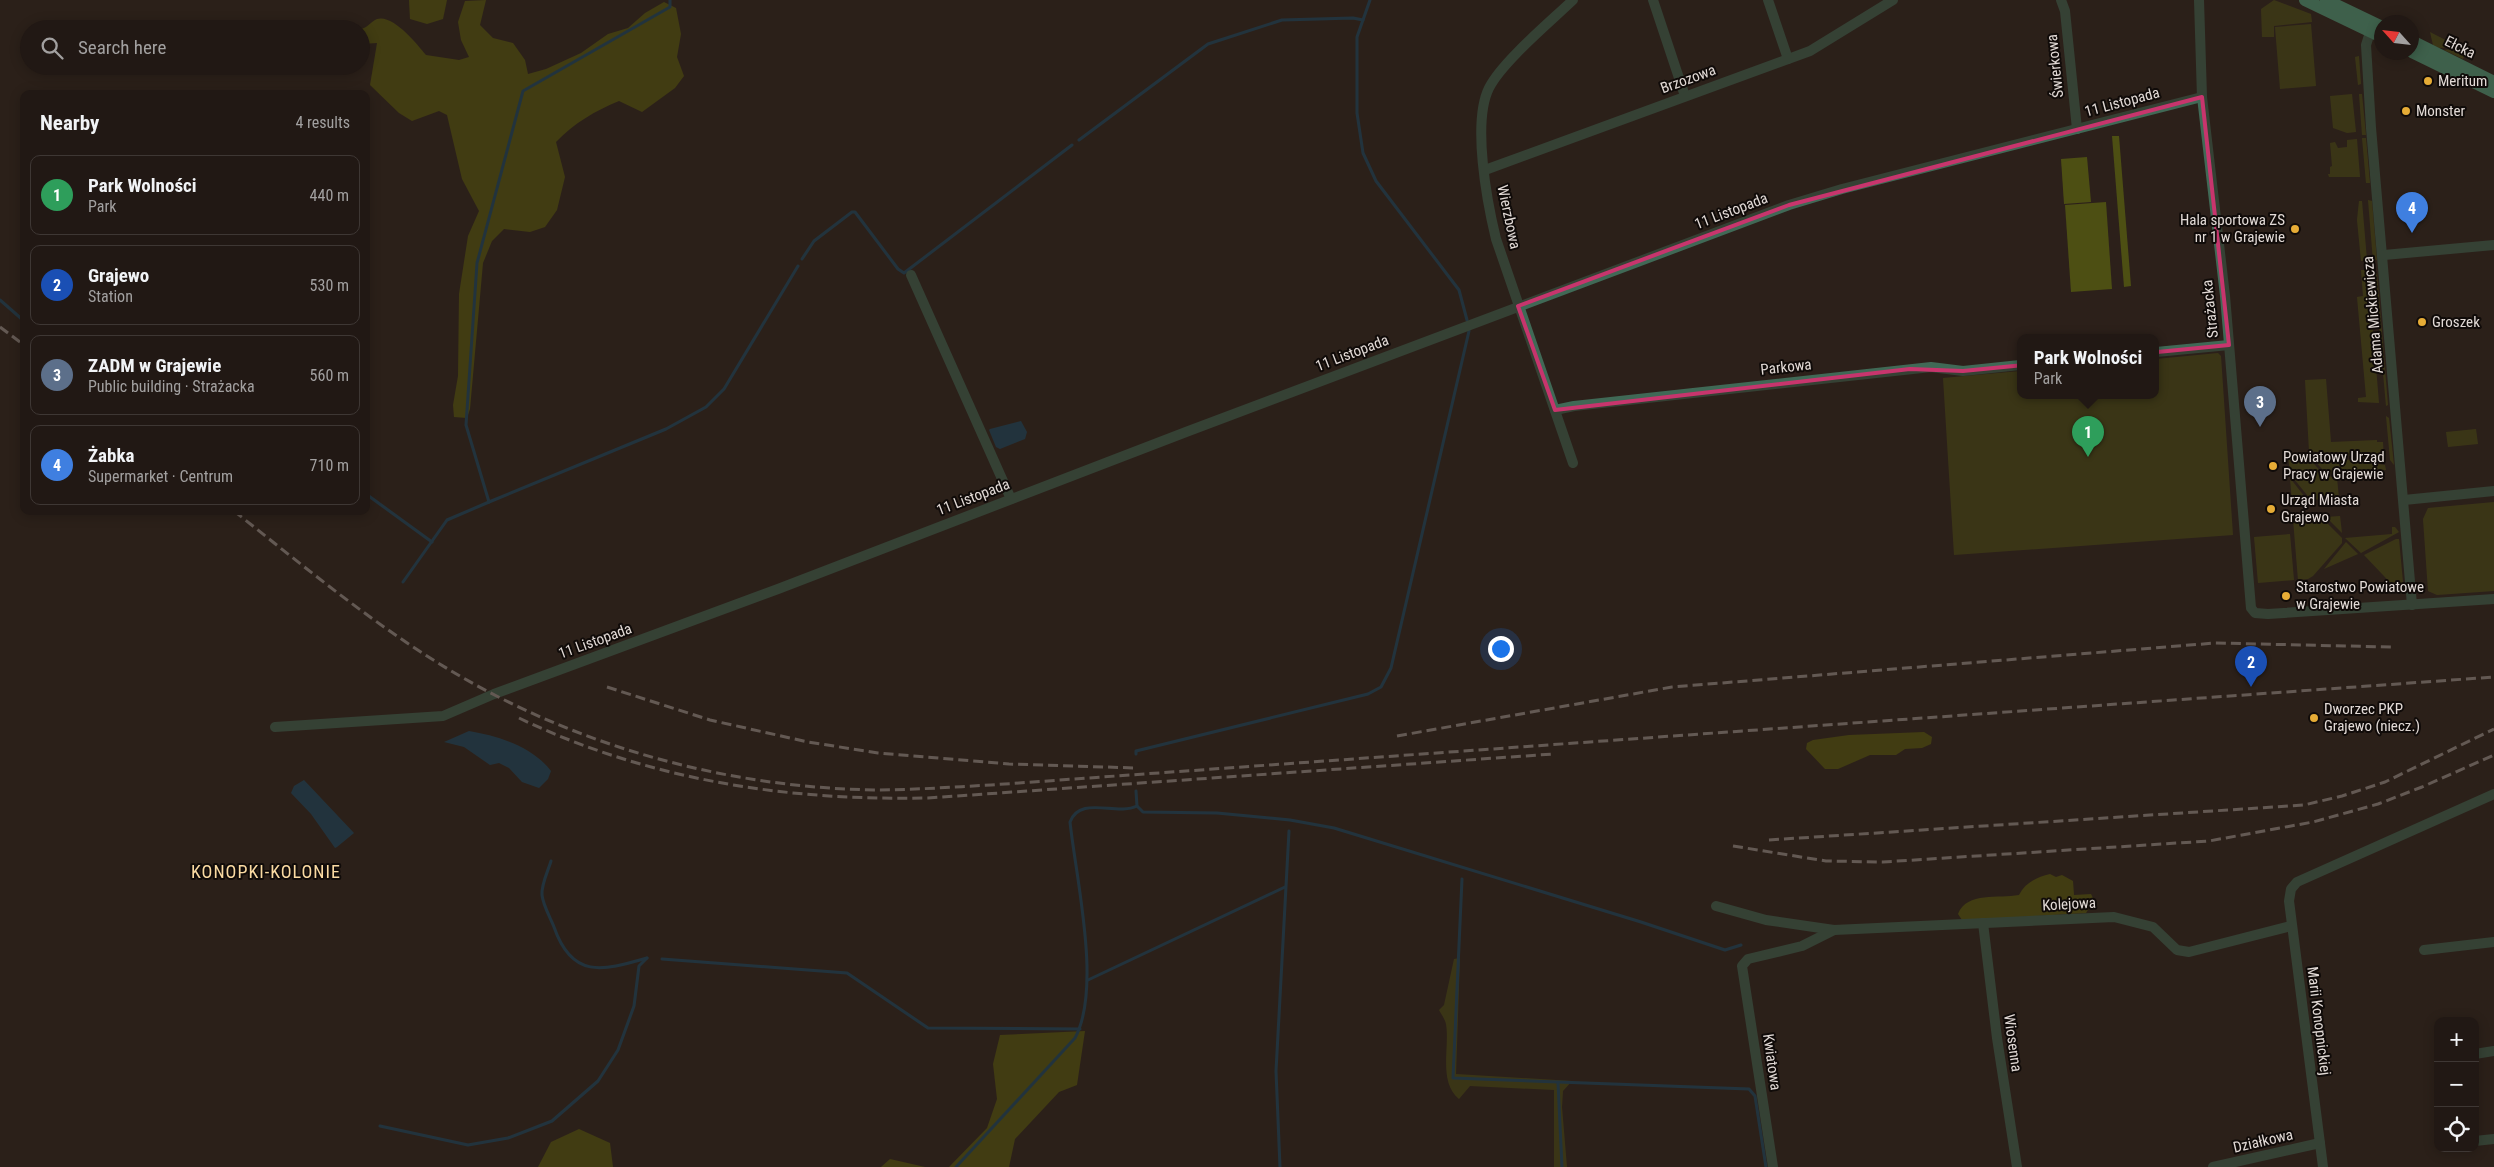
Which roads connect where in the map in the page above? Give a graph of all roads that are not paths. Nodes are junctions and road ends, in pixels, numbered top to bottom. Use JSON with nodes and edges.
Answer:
{"nodes":[{"id":1,"x":1572,"y":0,"type":"edge"},
{"id":2,"x":1654,"y":0,"type":"edge"},
{"id":3,"x":1768,"y":0,"type":"edge"},
{"id":4,"x":1893,"y":0,"type":"edge"},
{"id":5,"x":2061,"y":0,"type":"edge"},
{"id":6,"x":2199,"y":0,"type":"edge"},
{"id":7,"x":2305,"y":0,"type":"edge"},
{"id":8,"x":2326,"y":0,"type":"edge"},
{"id":9,"x":2374,"y":26,"type":"edge"},
{"id":10,"x":2374,"y":27,"type":"edge"},
{"id":11,"x":2374,"y":30,"type":"edge"},
{"id":12,"x":2419,"y":45,"type":"edge"},
{"id":13,"x":2419,"y":55,"type":"edge"},
{"id":14,"x":1788,"y":59,"type":"junction"},
{"id":15,"x":2494,"y":82,"type":"edge"},
{"id":16,"x":2494,"y":92,"type":"edge"},
{"id":17,"x":1685,"y":96,"type":"junction"},
{"id":18,"x":2202,"y":97,"type":"junction"},
{"id":19,"x":2077,"y":129,"type":"junction"},
{"id":20,"x":1485,"y":170,"type":"junction"},
{"id":21,"x":2494,"y":245,"type":"edge"},
{"id":22,"x":2384,"y":255,"type":"junction"},
{"id":23,"x":911,"y":275,"type":"dead end"},
{"id":24,"x":1518,"y":306,"type":"junction"},
{"id":25,"x":2229,"y":345,"type":"junction"},
{"id":26,"x":2159,"y":352,"type":"edge"},
{"id":27,"x":2017,"y":365,"type":"edge"},
{"id":28,"x":1555,"y":410,"type":"junction"},
{"id":29,"x":1574,"y":463,"type":"dead end"},
{"id":30,"x":2494,"y":491,"type":"edge"},
{"id":31,"x":1011,"y":499,"type":"junction"},
{"id":32,"x":2404,"y":500,"type":"junction"},
{"id":33,"x":2494,"y":599,"type":"edge"},
{"id":34,"x":2412,"y":605,"type":"junction"},
{"id":35,"x":275,"y":727,"type":"dead end"},
{"id":36,"x":2494,"y":794,"type":"edge"},
{"id":37,"x":1716,"y":906,"type":"dead end"},
{"id":38,"x":1983,"y":923,"type":"junction"},
{"id":39,"x":2292,"y":926,"type":"junction"},
{"id":40,"x":1834,"y":930,"type":"junction"},
{"id":41,"x":2494,"y":942,"type":"edge"},
{"id":42,"x":2424,"y":950,"type":"dead end"},
{"id":43,"x":1744,"y":962,"type":"joint"},
{"id":44,"x":2494,"y":1052,"type":"edge"},
{"id":45,"x":2479,"y":1054,"type":"edge"},
{"id":46,"x":2494,"y":1139,"type":"edge"},
{"id":47,"x":2479,"y":1141,"type":"edge"},
{"id":48,"x":2320,"y":1143,"type":"junction"},
{"id":49,"x":1773,"y":1167,"type":"edge"},
{"id":50,"x":2017,"y":1167,"type":"edge"},
{"id":51,"x":2214,"y":1167,"type":"edge"},
{"id":52,"x":2323,"y":1167,"type":"edge"}],
"edges":[{"from":1,"to":20,"type":"street","name":"Wierzbowa"},
{"from":2,"to":17,"type":"street"},
{"from":3,"to":14,"type":"street"},
{"from":4,"to":14,"type":"street","name":"Brzozowa"},
{"from":5,"to":19,"type":"street","name":"Świerkowa"},
{"from":6,"to":18,"type":"street","name":"Strażacka"},
{"from":7,"to":10,"type":"main road"},
{"from":8,"to":9,"type":"main road"},
{"from":11,"to":22,"type":"street","name":"Adama Mickiewicza"},
{"from":12,"to":15,"type":"main road","name":"Ełcka"},
{"from":13,"to":16,"type":"main road","name":"Ełcka"},
{"from":14,"to":17,"type":"street","name":"Brzozowa"},
{"from":17,"to":20,"type":"street","name":"Brzozowa"},
{"from":18,"to":19,"type":"street","name":"11 Listopada"},
{"from":18,"to":25,"type":"street","name":"Strażacka"},
{"from":19,"to":24,"type":"street","name":"11 Listopada"},
{"from":20,"to":24,"type":"street","name":"Wierzbowa"},
{"from":21,"to":22,"type":"street"},
{"from":22,"to":32,"type":"street","name":"Adama Mickiewicza"},
{"from":23,"to":31,"type":"street"},
{"from":24,"to":28,"type":"street","name":"Wierzbowa"},
{"from":24,"to":31,"type":"street","name":"11 Listopada"},
{"from":25,"to":26,"type":"street"},
{"from":25,"to":34,"type":"street","name":"Strażacka"},
{"from":27,"to":28,"type":"street","name":"Parkowa"},
{"from":28,"to":29,"type":"street","name":"Wierzbowa"},
{"from":30,"to":32,"type":"street"},
{"from":31,"to":35,"type":"street","name":"11 Listopada"},
{"from":32,"to":34,"type":"street","name":"Adama Mickiewicza"},
{"from":33,"to":34,"type":"street"},
{"from":36,"to":39,"type":"street","name":"Marii Konopnickiej"},
{"from":37,"to":40,"type":"street","name":"Kolejowa"},
{"from":38,"to":39,"type":"street","name":"Kolejowa"},
{"from":38,"to":40,"type":"street","name":"Kolejowa"},
{"from":38,"to":50,"type":"street","name":"Wiosenna"},
{"from":39,"to":48,"type":"street","name":"Marii Konopnickiej"},
{"from":40,"to":43,"type":"street","name":"Kolejowa"},
{"from":41,"to":42,"type":"street"},
{"from":43,"to":49,"type":"street","name":"Kwiatowa"},
{"from":44,"to":45,"type":"street"},
{"from":46,"to":47,"type":"street"},
{"from":48,"to":51,"type":"street","name":"Działkowa"},
{"from":48,"to":52,"type":"street","name":"Marii Konopnickiej"}]}
